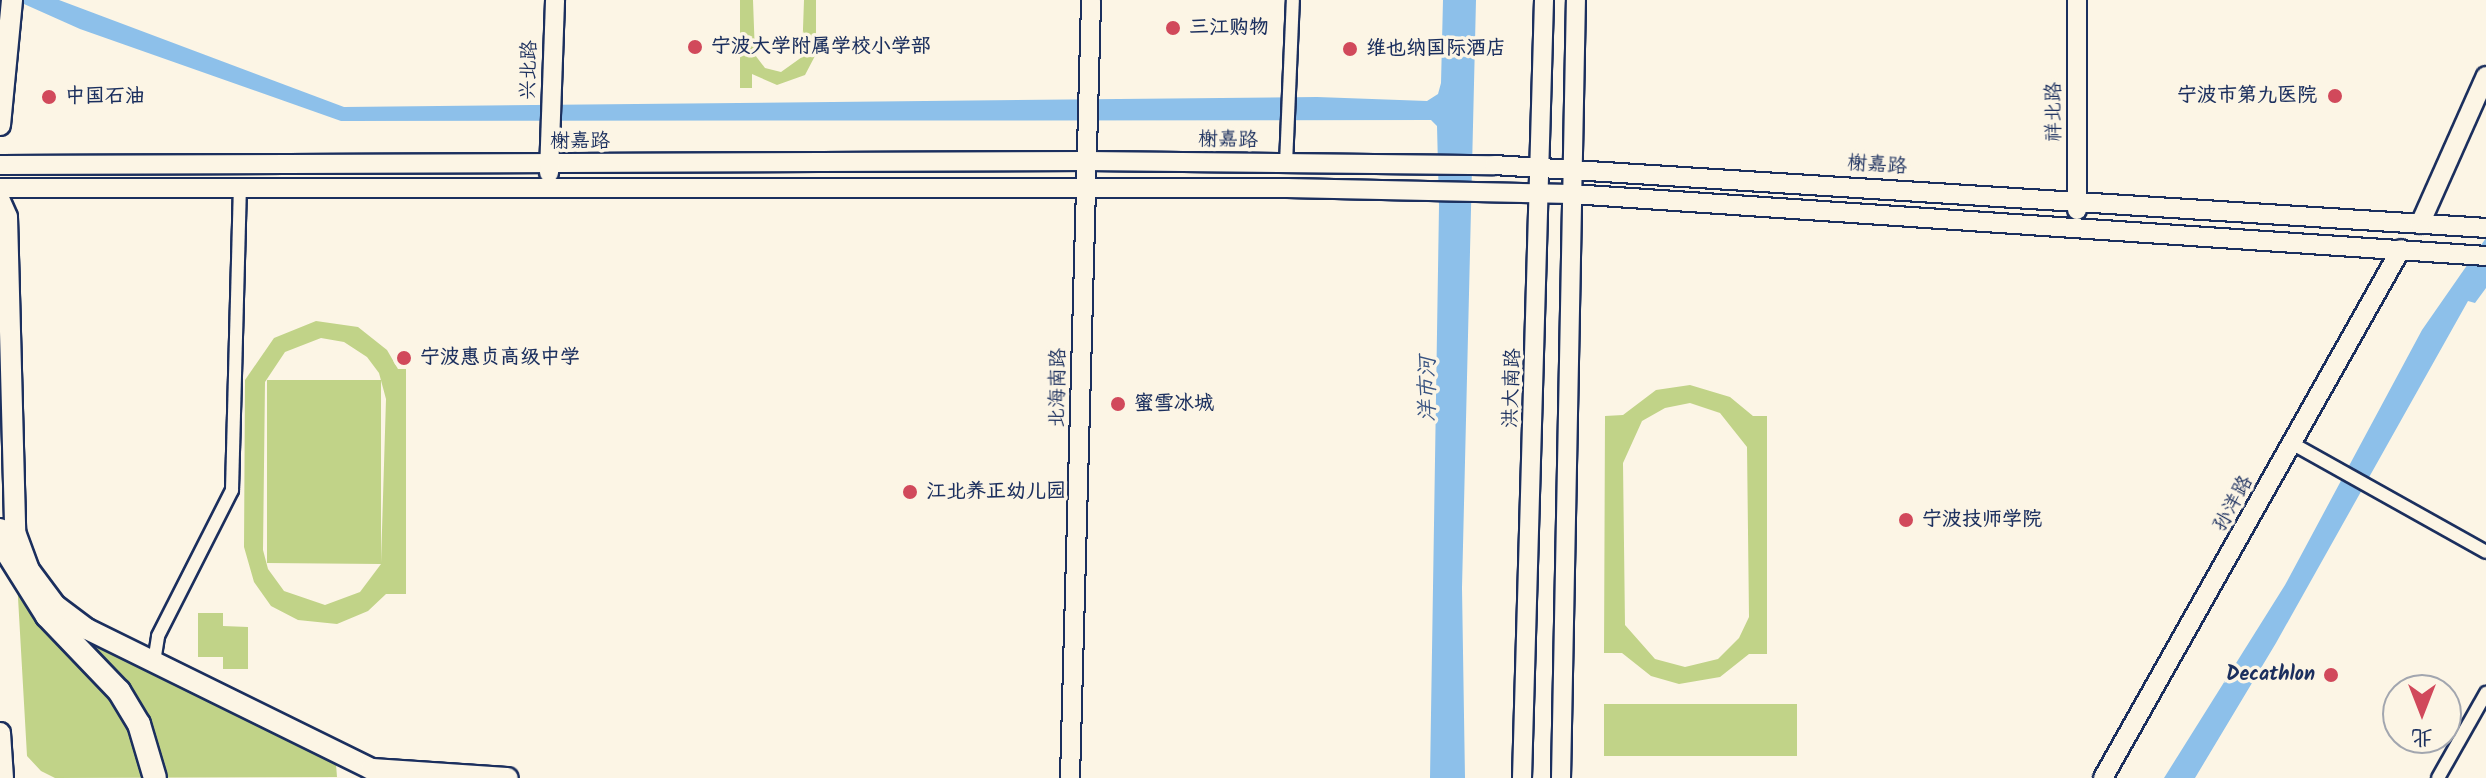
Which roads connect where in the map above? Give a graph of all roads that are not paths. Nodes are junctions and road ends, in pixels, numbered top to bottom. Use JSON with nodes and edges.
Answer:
{"nodes":[{"id":1,"x":12,"y":0,"type":"edge"},
{"id":2,"x":555,"y":0,"type":"edge"},
{"id":3,"x":1091,"y":0,"type":"edge"},
{"id":4,"x":1293,"y":0,"type":"edge"},
{"id":5,"x":1544,"y":0,"type":"edge"},
{"id":6,"x":1576,"y":0,"type":"edge"},
{"id":7,"x":2077,"y":0,"type":"edge"},
{"id":8,"x":2486,"y":76,"type":"edge"},
{"id":9,"x":0,"y":125,"type":"edge"},
{"id":10,"x":1087,"y":156,"type":"junction"},
{"id":11,"x":549,"y":158,"type":"junction"},
{"id":12,"x":1286,"y":158,"type":"junction"},
{"id":13,"x":0,"y":165,"type":"edge"},
{"id":14,"x":1542,"y":168,"type":"junction"},
{"id":15,"x":1573,"y":169,"type":"junction"},
{"id":16,"x":0,"y":188,"type":"edge"},
{"id":17,"x":240,"y":189,"type":"junction"},
{"id":18,"x":550,"y":190,"type":"junction"},
{"id":19,"x":1086,"y":190,"type":"junction"},
{"id":20,"x":1542,"y":193,"type":"junction"},
{"id":21,"x":1572,"y":194,"type":"junction"},
{"id":22,"x":0,"y":201,"type":"edge"},
{"id":23,"x":2077,"y":201,"type":"junction"},
{"id":24,"x":2420,"y":224,"type":"junction"},
{"id":25,"x":2076,"y":225,"type":"junction"},
{"id":26,"x":2486,"y":228,"type":"edge"},
{"id":27,"x":2401,"y":249,"type":"junction"},
{"id":28,"x":2486,"y":256,"type":"edge"},
{"id":29,"x":2293,"y":444,"type":"junction"},
{"id":30,"x":0,"y":530,"type":"edge"},
{"id":31,"x":2486,"y":552,"type":"edge"},
{"id":32,"x":154,"y":662,"type":"junction"},
{"id":33,"x":2486,"y":693,"type":"edge"},
{"id":34,"x":0,"y":733,"type":"edge"},
{"id":35,"x":2108,"y":777,"type":"edge"},
{"id":36,"x":3,"y":778,"type":"edge"},
{"id":37,"x":155,"y":778,"type":"edge"},
{"id":38,"x":508,"y":778,"type":"edge"},
{"id":39,"x":1070,"y":778,"type":"edge"},
{"id":40,"x":1522,"y":778,"type":"edge"},
{"id":41,"x":1561,"y":778,"type":"edge"},
{"id":42,"x":2438,"y":778,"type":"edge"}],
"edges":[{"from":1,"to":9,"type":"main road"},
{"from":2,"to":11,"type":"main road","name":"兴北路"},
{"from":3,"to":10,"type":"main road","name":"北海南路"},
{"from":4,"to":12,"type":"street"},
{"from":5,"to":14,"type":"main road","name":"洪大南路"},
{"from":6,"to":15,"type":"main road"},
{"from":7,"to":23,"type":"main road","name":"祥北路"},
{"from":8,"to":24,"type":"main road"},
{"from":10,"to":11,"type":"main road","name":"榭嘉路"},
{"from":10,"to":12,"type":"main road","name":"榭嘉路"},
{"from":10,"to":19,"type":"main road","name":"北海南路"},
{"from":11,"to":13,"type":"main road","name":"榭嘉路"},
{"from":11,"to":18,"type":"main road","name":"兴北路"},
{"from":12,"to":14,"type":"main road","name":"榭嘉路"},
{"from":14,"to":15,"type":"main road","name":"榭嘉路"},
{"from":14,"to":20,"type":"main road","name":"洪大南路"},
{"from":15,"to":21,"type":"main road"},
{"from":15,"to":23,"type":"main road","name":"榭嘉路"},
{"from":16,"to":17,"type":"main road"},
{"from":17,"to":18,"type":"main road"},
{"from":17,"to":32,"type":"street"},
{"from":18,"to":19,"type":"main road"},
{"from":19,"to":20,"type":"main road"},
{"from":19,"to":39,"type":"main road","name":"北海南路"},
{"from":20,"to":21,"type":"main road"},
{"from":20,"to":40,"type":"main road","name":"洪大南路"},
{"from":21,"to":25,"type":"main road"},
{"from":21,"to":41,"type":"main road"},
{"from":22,"to":32,"type":"main road"},
{"from":23,"to":24,"type":"main road","name":"榭嘉路"},
{"from":23,"to":25,"type":"main road","name":"祥北路"},
{"from":24,"to":26,"type":"main road","name":"榭嘉路"},
{"from":25,"to":27,"type":"main road"},
{"from":27,"to":28,"type":"main road"},
{"from":27,"to":29,"type":"main road","name":"孙洋路"},
{"from":29,"to":31,"type":"street"},
{"from":29,"to":35,"type":"main road","name":"孙洋路"},
{"from":30,"to":37,"type":"highway"},
{"from":32,"to":38,"type":"main road"},
{"from":33,"to":42,"type":"street"},
{"from":34,"to":36,"type":"main road"}]}
